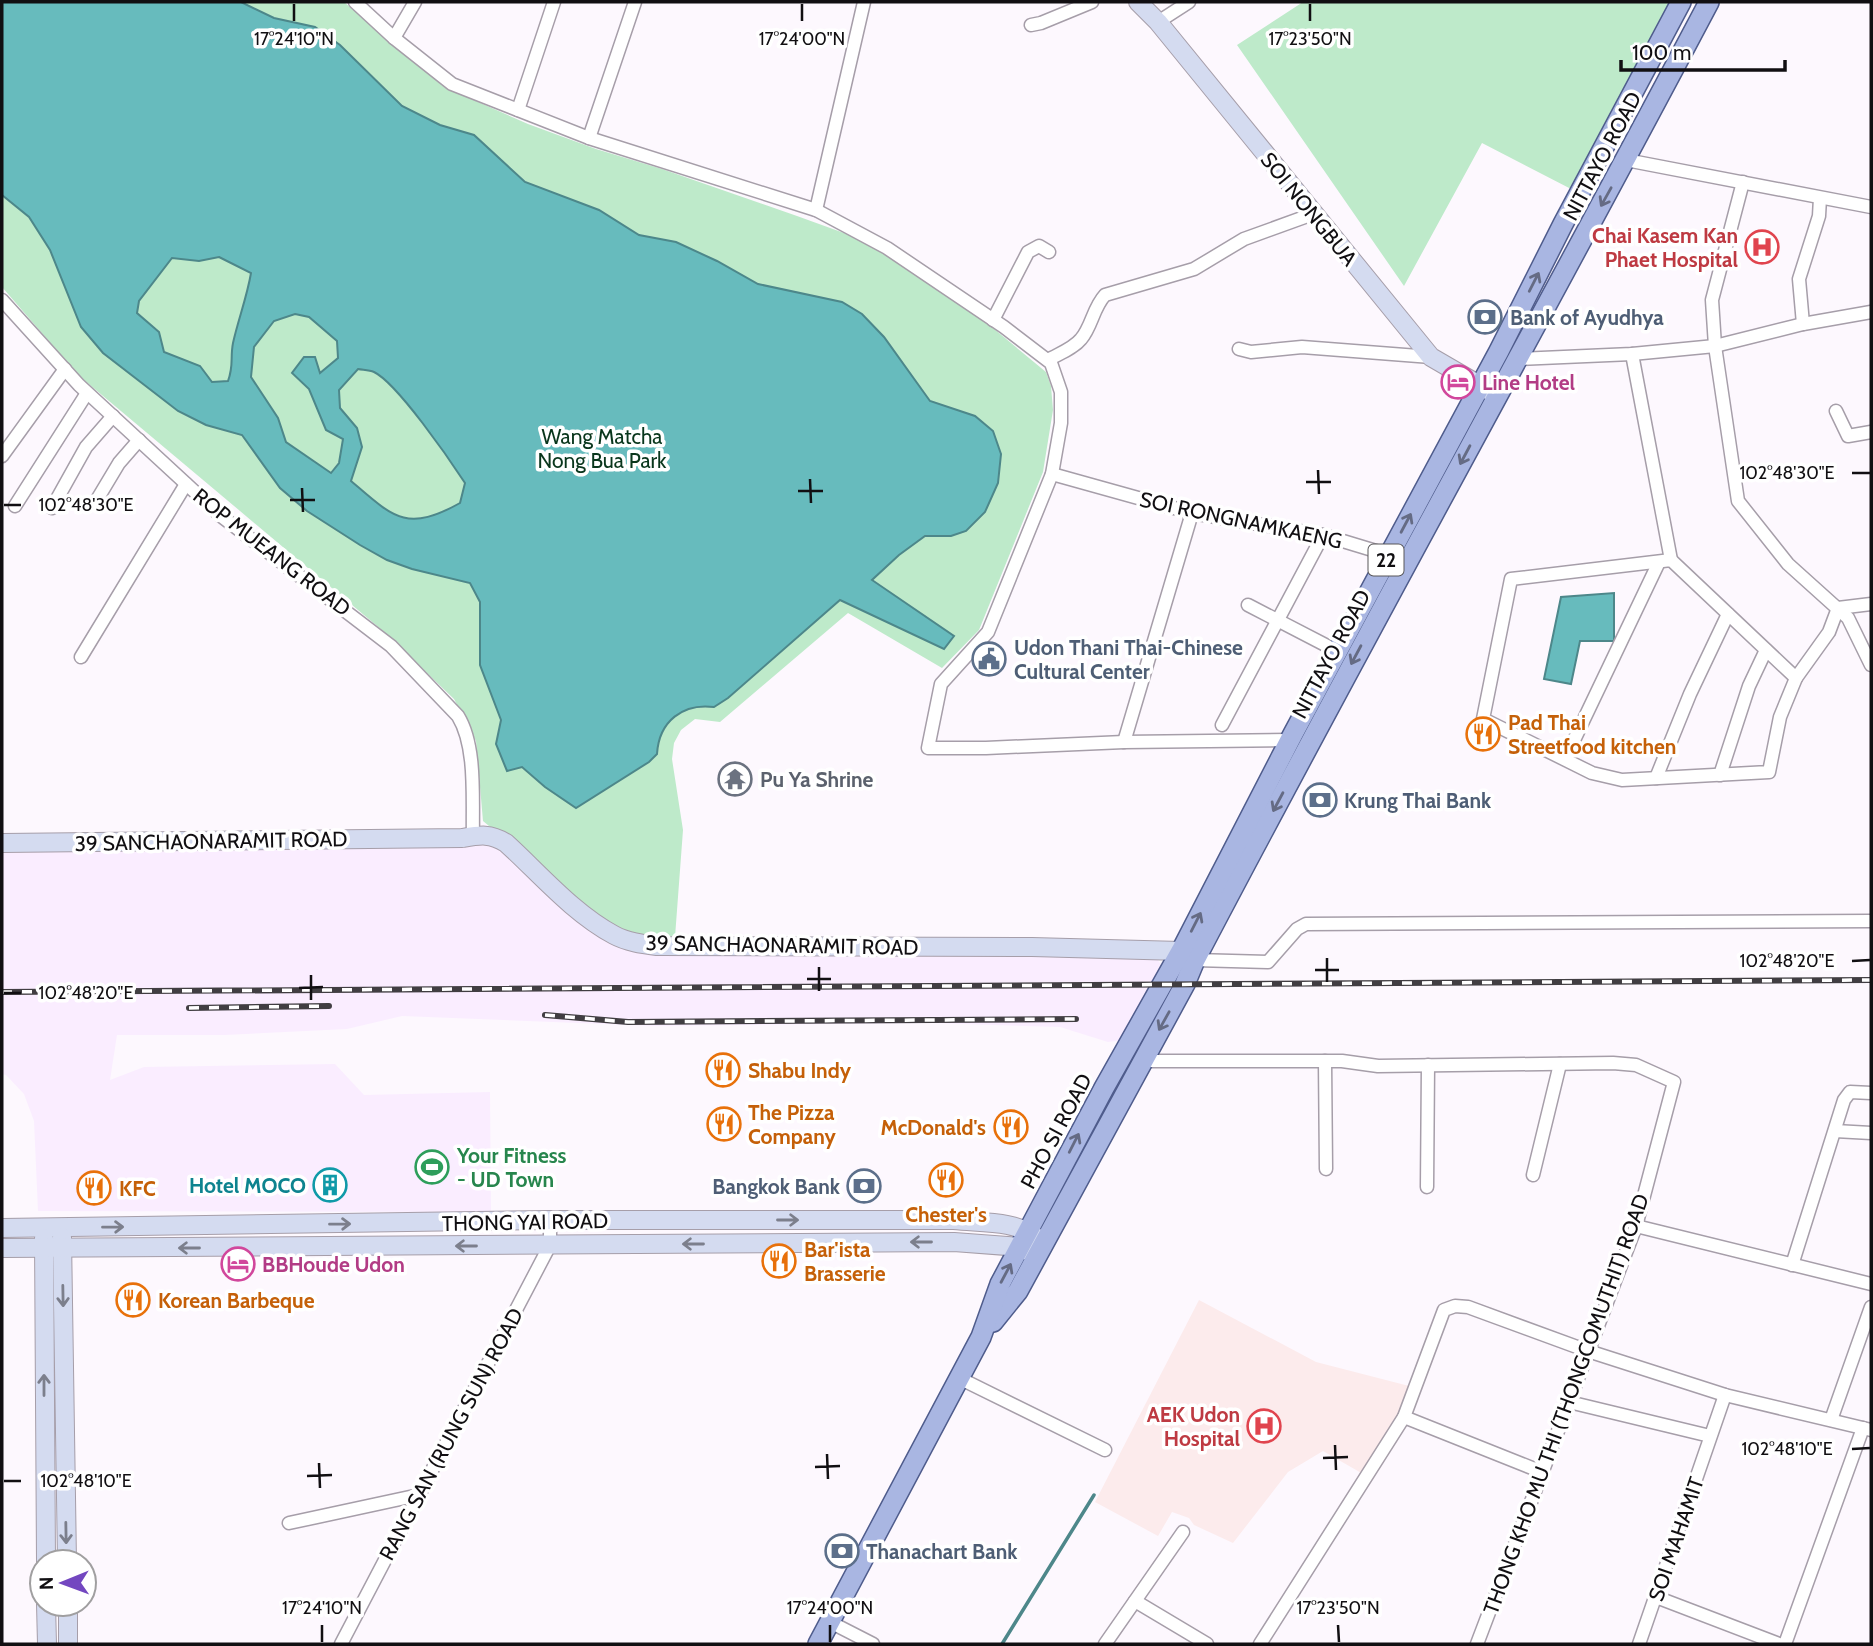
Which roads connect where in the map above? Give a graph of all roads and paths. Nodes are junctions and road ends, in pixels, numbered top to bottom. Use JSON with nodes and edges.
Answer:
{"nodes":[{"id":1,"x":355,"y":2,"type":"edge"},
{"id":2,"x":415,"y":2,"type":"edge"},
{"id":3,"x":554,"y":2,"type":"edge"},
{"id":4,"x":635,"y":2,"type":"edge"},
{"id":5,"x":864,"y":2,"type":"edge"},
{"id":6,"x":1093,"y":2,"type":"edge"},
{"id":7,"x":1138,"y":2,"type":"edge"},
{"id":8,"x":1189,"y":2,"type":"edge"},
{"id":9,"x":1681,"y":2,"type":"edge"},
{"id":10,"x":1709,"y":2,"type":"edge"},
{"id":11,"x":1158,"y":22,"type":"junction"},
{"id":12,"x":1031,"y":25,"type":"dead end"},
{"id":13,"x":394,"y":38,"type":"junction"},
{"id":14,"x":1639,"y":82,"type":"junction"},
{"id":15,"x":1661,"y":93,"type":"junction"},
{"id":16,"x":518,"y":110,"type":"junction"},
{"id":17,"x":589,"y":138,"type":"junction"},
{"id":18,"x":1626,"y":160,"type":"junction"},
{"id":19,"x":1743,"y":182,"type":"junction"},
{"id":20,"x":1820,"y":198,"type":"junction"},
{"id":21,"x":1871,"y":207,"type":"edge"},
{"id":22,"x":816,"y":211,"type":"junction"},
{"id":23,"x":1313,"y":214,"type":"junction"},
{"id":24,"x":1049,"y":252,"type":"dead end"},
{"id":25,"x":2,"y":300,"type":"edge"},
{"id":26,"x":1871,"y":312,"type":"edge"},
{"id":27,"x":993,"y":320,"type":"junction"},
{"id":28,"x":1803,"y":324,"type":"junction"},
{"id":29,"x":1714,"y":346,"type":"junction"},
{"id":30,"x":1240,"y":349,"type":"dead end"},
{"id":31,"x":1632,"y":354,"type":"junction"},
{"id":32,"x":1508,"y":355,"type":"junction"},
{"id":33,"x":1431,"y":357,"type":"junction"},
{"id":34,"x":1048,"y":360,"type":"junction"},
{"id":35,"x":65,"y":369,"type":"junction"},
{"id":36,"x":1488,"y":390,"type":"junction"},
{"id":37,"x":88,"y":393,"type":"junction"},
{"id":38,"x":1836,"y":411,"type":"dead end"},
{"id":39,"x":113,"y":416,"type":"junction"},
{"id":40,"x":1871,"y":432,"type":"edge"},
{"id":41,"x":139,"y":440,"type":"junction"},
{"id":42,"x":2,"y":456,"type":"edge"},
{"id":43,"x":1052,"y":474,"type":"junction"},
{"id":44,"x":186,"y":484,"type":"junction"},
{"id":45,"x":95,"y":503,"type":"dead end"},
{"id":46,"x":15,"y":506,"type":"dead end"},
{"id":47,"x":52,"y":508,"type":"dead end"},
{"id":48,"x":1192,"y":513,"type":"junction"},
{"id":49,"x":1323,"y":535,"type":"junction"},
{"id":50,"x":1389,"y":555,"type":"junction"},
{"id":51,"x":1665,"y":561,"type":"junction"},
{"id":52,"x":1871,"y":604,"type":"edge"},
{"id":53,"x":1248,"y":605,"type":"dead end"},
{"id":54,"x":1838,"y":608,"type":"junction"},
{"id":55,"x":1728,"y":614,"type":"junction"},
{"id":56,"x":1278,"y":620,"type":"junction"},
{"id":57,"x":1766,"y":650,"type":"junction"},
{"id":58,"x":1337,"y":651,"type":"junction"},
{"id":59,"x":81,"y":657,"type":"dead end"},
{"id":60,"x":1871,"y":665,"type":"edge"},
{"id":61,"x":1796,"y":678,"type":"junction"},
{"id":62,"x":1222,"y":725,"type":"dead end"},
{"id":63,"x":1297,"y":738,"type":"junction"},
{"id":64,"x":1124,"y":741,"type":"junction"},
{"id":65,"x":1565,"y":760,"type":"junction"},
{"id":66,"x":1720,"y":775,"type":"junction"},
{"id":67,"x":1656,"y":778,"type":"junction"},
{"id":68,"x":473,"y":836,"type":"junction"},
{"id":69,"x":2,"y":843,"type":"edge"},
{"id":70,"x":1871,"y":921,"type":"edge"},
{"id":71,"x":1188,"y":956,"type":"junction"},
{"id":72,"x":1142,"y":1061,"type":"junction"},
{"id":73,"x":1325,"y":1061,"type":"junction"},
{"id":74,"x":1560,"y":1064,"type":"junction"},
{"id":75,"x":1428,"y":1065,"type":"junction"},
{"id":76,"x":1871,"y":1093,"type":"edge"},
{"id":77,"x":1835,"y":1131,"type":"junction"},
{"id":78,"x":1871,"y":1133,"type":"edge"},
{"id":79,"x":1326,"y":1169,"type":"dead end"},
{"id":80,"x":1533,"y":1175,"type":"dead end"},
{"id":81,"x":1427,"y":1187,"type":"dead end"},
{"id":82,"x":1065,"y":1200,"type":"junction"},
{"id":83,"x":550,"y":1220,"type":"junction"},
{"id":84,"x":954,"y":1220,"type":"junction"},
{"id":85,"x":1636,"y":1226,"type":"junction"},
{"id":86,"x":2,"y":1228,"type":"edge"},
{"id":87,"x":53,"y":1228,"type":"junction"},
{"id":88,"x":954,"y":1242,"type":"junction"},
{"id":89,"x":1032,"y":1244,"type":"junction"},
{"id":90,"x":550,"y":1245,"type":"junction"},
{"id":91,"x":2,"y":1248,"type":"edge"},
{"id":92,"x":53,"y":1248,"type":"junction"},
{"id":93,"x":1792,"y":1265,"type":"junction"},
{"id":94,"x":1871,"y":1284,"type":"edge"},
{"id":95,"x":1018,"y":1291,"type":"junction"},
{"id":96,"x":1871,"y":1307,"type":"edge"},
{"id":97,"x":981,"y":1337,"type":"junction"},
{"id":98,"x":1588,"y":1351,"type":"junction"},
{"id":99,"x":959,"y":1378,"type":"junction"},
{"id":100,"x":1725,"y":1395,"type":"junction"},
{"id":101,"x":1569,"y":1402,"type":"junction"},
{"id":102,"x":1404,"y":1417,"type":"junction"},
{"id":103,"x":1830,"y":1420,"type":"junction"},
{"id":104,"x":1867,"y":1429,"type":"edge"},
{"id":105,"x":1710,"y":1436,"type":"junction"},
{"id":106,"x":1105,"y":1450,"type":"dead end"},
{"id":107,"x":44,"y":1454,"type":"junction"},
{"id":108,"x":65,"y":1454,"type":"junction"},
{"id":109,"x":1542,"y":1472,"type":"junction"},
{"id":110,"x":45,"y":1490,"type":"junction"},
{"id":111,"x":65,"y":1491,"type":"junction"},
{"id":112,"x":419,"y":1495,"type":"junction"},
{"id":113,"x":289,"y":1523,"type":"dead end"},
{"id":114,"x":1184,"y":1532,"type":"dead end"},
{"id":115,"x":46,"y":1548,"type":"edge"},
{"id":116,"x":67,"y":1548,"type":"edge"},
{"id":117,"x":1656,"y":1597,"type":"junction"},
{"id":118,"x":1135,"y":1601,"type":"junction"},
{"id":119,"x":46,"y":1618,"type":"edge"},
{"id":120,"x":68,"y":1618,"type":"edge"},
{"id":121,"x":830,"y":1622,"type":"junction"},
{"id":122,"x":47,"y":1644,"type":"edge"},
{"id":123,"x":68,"y":1644,"type":"edge"},
{"id":124,"x":341,"y":1644,"type":"edge"},
{"id":125,"x":818,"y":1644,"type":"edge"},
{"id":126,"x":873,"y":1644,"type":"edge"},
{"id":127,"x":1105,"y":1644,"type":"edge"},
{"id":128,"x":1207,"y":1644,"type":"edge"},
{"id":129,"x":1260,"y":1644,"type":"edge"},
{"id":130,"x":1477,"y":1644,"type":"edge"},
{"id":131,"x":1639,"y":1644,"type":"edge"},
{"id":132,"x":1779,"y":1644,"type":"edge"},
{"id":133,"x":1785,"y":1644,"type":"edge"}],
"edges":[{"from":1,"to":13,"type":"street"},
{"from":2,"to":13,"type":"street"},
{"from":3,"to":16,"type":"street"},
{"from":4,"to":17,"type":"street"},
{"from":5,"to":22,"type":"street"},
{"from":6,"to":12,"type":"street"},
{"from":7,"to":11,"type":"street","name":"SOI NONGBUA"},
{"from":8,"to":11,"type":"street"},
{"from":9,"to":14,"type":"main road","name":"NITTAYO ROAD","number":"22"},
{"from":10,"to":15,"type":"main road","name":"NITTAYO ROAD","number":"22"},
{"from":11,"to":23,"type":"street","name":"SOI NONGBUA"},
{"from":13,"to":16,"type":"street"},
{"from":14,"to":15,"type":"main road"},
{"from":32,"to":14,"type":"main road","name":"NITTAYO ROAD","number":"22","one_way":true},
{"from":15,"to":18,"type":"main road","name":"NITTAYO ROAD","number":"22"},
{"from":16,"to":17,"type":"street"},
{"from":17,"to":22,"type":"street"},
{"from":18,"to":19,"type":"street"},
{"from":18,"to":32,"type":"main road","name":"NITTAYO ROAD","number":"22","one_way":true},
{"from":19,"to":20,"type":"street"},
{"from":19,"to":29,"type":"street"},
{"from":20,"to":21,"type":"street"},
{"from":20,"to":28,"type":"street"},
{"from":22,"to":27,"type":"street"},
{"from":23,"to":33,"type":"street","name":"SOI NONGBUA"},
{"from":23,"to":34,"type":"street"},
{"from":24,"to":27,"type":"street"},
{"from":25,"to":35,"type":"street","name":"ROP MUEANG ROAD"},
{"from":26,"to":28,"type":"street"},
{"from":27,"to":34,"type":"street"},
{"from":28,"to":29,"type":"street"},
{"from":29,"to":31,"type":"street"},
{"from":29,"to":54,"type":"street"},
{"from":30,"to":33,"type":"street"},
{"from":31,"to":32,"type":"street"},
{"from":31,"to":51,"type":"street"},
{"from":32,"to":36,"type":"main road","name":"NITTAYO ROAD","number":"22"},
{"from":33,"to":36,"type":"street","name":"SOI NONGBUA"},
{"from":34,"to":43,"type":"street"},
{"from":35,"to":37,"type":"street","name":"ROP MUEANG ROAD"},
{"from":35,"to":42,"type":"street"},
{"from":50,"to":36,"type":"main road","name":"NITTAYO ROAD","number":"22","one_way":true},
{"from":36,"to":63,"type":"main road","name":"NITTAYO ROAD","number":"22","one_way":true},
{"from":37,"to":39,"type":"street","name":"ROP MUEANG ROAD"},
{"from":37,"to":46,"type":"street"},
{"from":38,"to":40,"type":"street"},
{"from":39,"to":41,"type":"street","name":"ROP MUEANG ROAD"},
{"from":39,"to":47,"type":"street"},
{"from":41,"to":44,"type":"street","name":"ROP MUEANG ROAD"},
{"from":41,"to":45,"type":"street"},
{"from":43,"to":48,"type":"street","name":"SOI RONGNAMKAENG"},
{"from":43,"to":64,"type":"street"},
{"from":44,"to":59,"type":"street"},
{"from":44,"to":68,"type":"street","name":"ROP MUEANG ROAD"},
{"from":48,"to":49,"type":"street","name":"SOI RONGNAMKAENG"},
{"from":48,"to":64,"type":"street"},
{"from":49,"to":50,"type":"street","name":"SOI RONGNAMKAENG"},
{"from":49,"to":56,"type":"street"},
{"from":50,"to":58,"type":"main road","name":"NITTAYO ROAD","number":"22"},
{"from":51,"to":55,"type":"street"},
{"from":51,"to":65,"type":"street"},
{"from":51,"to":65,"type":"street"},
{"from":52,"to":54,"type":"street"},
{"from":53,"to":56,"type":"street"},
{"from":54,"to":60,"type":"street"},
{"from":54,"to":61,"type":"street"},
{"from":55,"to":57,"type":"street"},
{"from":55,"to":67,"type":"street"},
{"from":56,"to":58,"type":"street"},
{"from":56,"to":62,"type":"street"},
{"from":57,"to":61,"type":"street"},
{"from":57,"to":66,"type":"street"},
{"from":58,"to":63,"type":"main road","name":"NITTAYO ROAD","number":"22"},
{"from":61,"to":66,"type":"street"},
{"from":63,"to":64,"type":"street"},
{"from":63,"to":71,"type":"main road","name":"NITTAYO ROAD"},
{"from":65,"to":67,"type":"street"},
{"from":66,"to":67,"type":"street"},
{"from":68,"to":69,"type":"street","name":"39 SANCHAONARAMIT ROAD"},
{"from":68,"to":71,"type":"street","name":"39 SANCHAONARAMIT ROAD"},
{"from":70,"to":71,"type":"street"},
{"from":71,"to":72,"type":"main road","name":"PHO SI ROAD","one_way":true},
{"from":89,"to":71,"type":"main road","name":"PHO SI ROAD","one_way":true},
{"from":72,"to":73,"type":"street"},
{"from":72,"to":82,"type":"main road","name":"PHO SI ROAD"},
{"from":73,"to":75,"type":"street"},
{"from":73,"to":79,"type":"street"},
{"from":74,"to":75,"type":"street"},
{"from":74,"to":80,"type":"street"},
{"from":74,"to":85,"type":"street","name":"THONG KHO MU THI (THONGCOMUTHIT) ROAD"},
{"from":75,"to":81,"type":"street"},
{"from":76,"to":77,"type":"street"},
{"from":77,"to":78,"type":"street"},
{"from":77,"to":93,"type":"street"},
{"from":82,"to":89,"type":"main road","name":"PHO SI ROAD"},
{"from":82,"to":95,"type":"main road"},
{"from":83,"to":84,"type":"street","name":"THONG YAI ROAD","one_way":true},
{"from":87,"to":83,"type":"street","name":"THONG YAI ROAD","one_way":true},
{"from":83,"to":90,"type":"street","name":"RANG SAN (RUNG SUN) ROAD"},
{"from":84,"to":88,"type":"street"},
{"from":84,"to":89,"type":"street","name":"THONG YAI ROAD"},
{"from":85,"to":93,"type":"street"},
{"from":85,"to":98,"type":"street","name":"THONG KHO MU THI (THONGCOMUTHIT) ROAD"},
{"from":86,"to":87,"type":"street","name":"THONG YAI ROAD"},
{"from":87,"to":92,"type":"street"},
{"from":88,"to":89,"type":"street","name":"THONG YAI ROAD"},
{"from":88,"to":90,"type":"street","name":"THONG YAI ROAD","one_way":true},
{"from":89,"to":95,"type":"main road","name":"PHO SI ROAD"},
{"from":97,"to":89,"type":"main road","name":"PHO SI ROAD","one_way":true},
{"from":90,"to":92,"type":"street","name":"THONG YAI ROAD","one_way":true},
{"from":90,"to":112,"type":"street","name":"RANG SAN (RUNG SUN) ROAD"},
{"from":91,"to":92,"type":"street","name":"THONG YAI ROAD"},
{"from":107,"to":92,"type":"street","one_way":true},
{"from":92,"to":108,"type":"street","one_way":true},
{"from":93,"to":94,"type":"street"},
{"from":95,"to":97,"type":"main road","name":"PHO SI ROAD"},
{"from":96,"to":103,"type":"street"},
{"from":97,"to":99,"type":"main road","name":"PHO SI ROAD"},
{"from":98,"to":100,"type":"street"},
{"from":98,"to":101,"type":"street","name":"THONG KHO MU THI (THONGCOMUTHIT) ROAD"},
{"from":98,"to":102,"type":"street"},
{"from":99,"to":106,"type":"street"},
{"from":99,"to":121,"type":"main road","name":"PHO SI ROAD"},
{"from":100,"to":103,"type":"street"},
{"from":100,"to":105,"type":"street","name":"SOI MAHAMIT"},
{"from":101,"to":105,"type":"street"},
{"from":101,"to":109,"type":"street","name":"THONG KHO MU THI (THONGCOMUTHIT) ROAD"},
{"from":102,"to":109,"type":"street"},
{"from":102,"to":129,"type":"street"},
{"from":103,"to":104,"type":"street"},
{"from":104,"to":133,"type":"street"},
{"from":105,"to":117,"type":"street","name":"SOI MAHAMIT"},
{"from":107,"to":108,"type":"street"},
{"from":107,"to":110,"type":"street"},
{"from":108,"to":111,"type":"street"},
{"from":109,"to":130,"type":"street","name":"THONG KHO MU THI (THONGCOMUTHIT) ROAD"},
{"from":110,"to":111,"type":"street"},
{"from":110,"to":115,"type":"street"},
{"from":111,"to":116,"type":"street","one_way":true},
{"from":112,"to":113,"type":"street"},
{"from":112,"to":124,"type":"street","name":"RANG SAN (RUNG SUN) ROAD"},
{"from":114,"to":118,"type":"street"},
{"from":117,"to":131,"type":"street","name":"SOI MAHAMIT"},
{"from":117,"to":132,"type":"street"},
{"from":118,"to":127,"type":"street"},
{"from":118,"to":128,"type":"street"},
{"from":119,"to":122,"type":"street"},
{"from":120,"to":123,"type":"street"},
{"from":121,"to":125,"type":"main road","name":"PHO SI ROAD"},
{"from":121,"to":126,"type":"street"}]}
